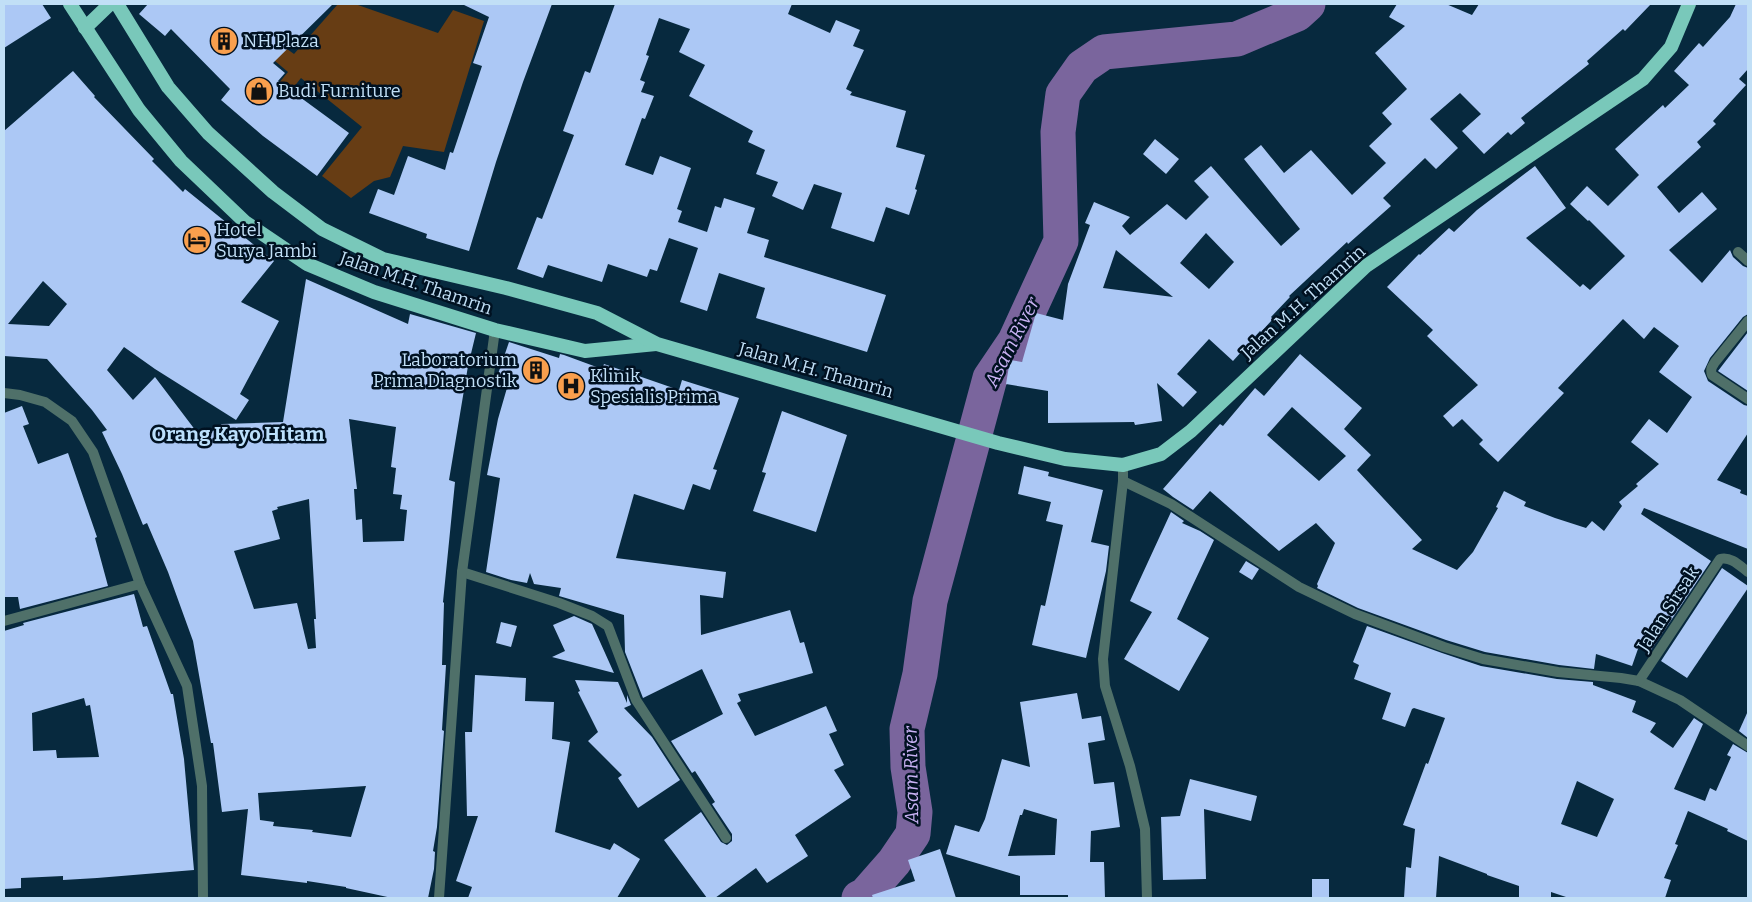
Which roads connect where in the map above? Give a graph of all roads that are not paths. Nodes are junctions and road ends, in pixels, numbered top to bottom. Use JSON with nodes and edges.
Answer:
{"nodes":[{"id":1,"x":70,"y":4,"type":"edge"},
{"id":2,"x":110,"y":4,"type":"edge"},
{"id":3,"x":117,"y":4,"type":"edge"},
{"id":4,"x":1689,"y":4,"type":"edge"},
{"id":5,"x":85,"y":28,"type":"junction"},
{"id":6,"x":1738,"y":252,"type":"dead end"},
{"id":7,"x":1748,"y":261,"type":"edge"},
{"id":8,"x":1748,"y":321,"type":"edge"},
{"id":9,"x":495,"y":330,"type":"junction"},
{"id":10,"x":657,"y":344,"type":"junction"},
{"id":11,"x":4,"y":393,"type":"edge"},
{"id":12,"x":1748,"y":399,"type":"edge"},
{"id":13,"x":1123,"y":465,"type":"junction"},
{"id":14,"x":1123,"y":481,"type":"junction"},
{"id":15,"x":462,"y":572,"type":"junction"},
{"id":16,"x":1748,"y":572,"type":"edge"},
{"id":17,"x":140,"y":584,"type":"junction"},
{"id":18,"x":4,"y":621,"type":"edge"},
{"id":19,"x":1639,"y":681,"type":"junction"},
{"id":20,"x":1748,"y":746,"type":"edge"},
{"id":21,"x":726,"y":838,"type":"dead end"},
{"id":22,"x":203,"y":898,"type":"edge"},
{"id":23,"x":439,"y":898,"type":"edge"},
{"id":24,"x":1146,"y":898,"type":"edge"}],
"edges":[{"from":1,"to":5,"type":"highway","name":"Jalan M.H. Thamrin"},
{"from":2,"to":5,"type":"highway"},
{"from":3,"to":10,"type":"highway","name":"Jalan M.H. Thamrin"},
{"from":4,"to":13,"type":"highway","name":"Jalan M.H. Thamrin"},
{"from":5,"to":9,"type":"highway","name":"Jalan M.H. Thamrin"},
{"from":6,"to":7,"type":"street"},
{"from":8,"to":12,"type":"street"},
{"from":9,"to":10,"type":"highway","name":"Jalan M.H. Thamrin"},
{"from":9,"to":15,"type":"street"},
{"from":10,"to":13,"type":"highway","name":"Jalan M.H. Thamrin"},
{"from":11,"to":17,"type":"street"},
{"from":13,"to":14,"type":"street"},
{"from":14,"to":19,"type":"street"},
{"from":14,"to":24,"type":"street"},
{"from":15,"to":21,"type":"street"},
{"from":15,"to":23,"type":"street"},
{"from":16,"to":19,"type":"street","name":"Jalan Sirsak"},
{"from":17,"to":18,"type":"street"},
{"from":17,"to":22,"type":"street"},
{"from":19,"to":20,"type":"street"}]}
